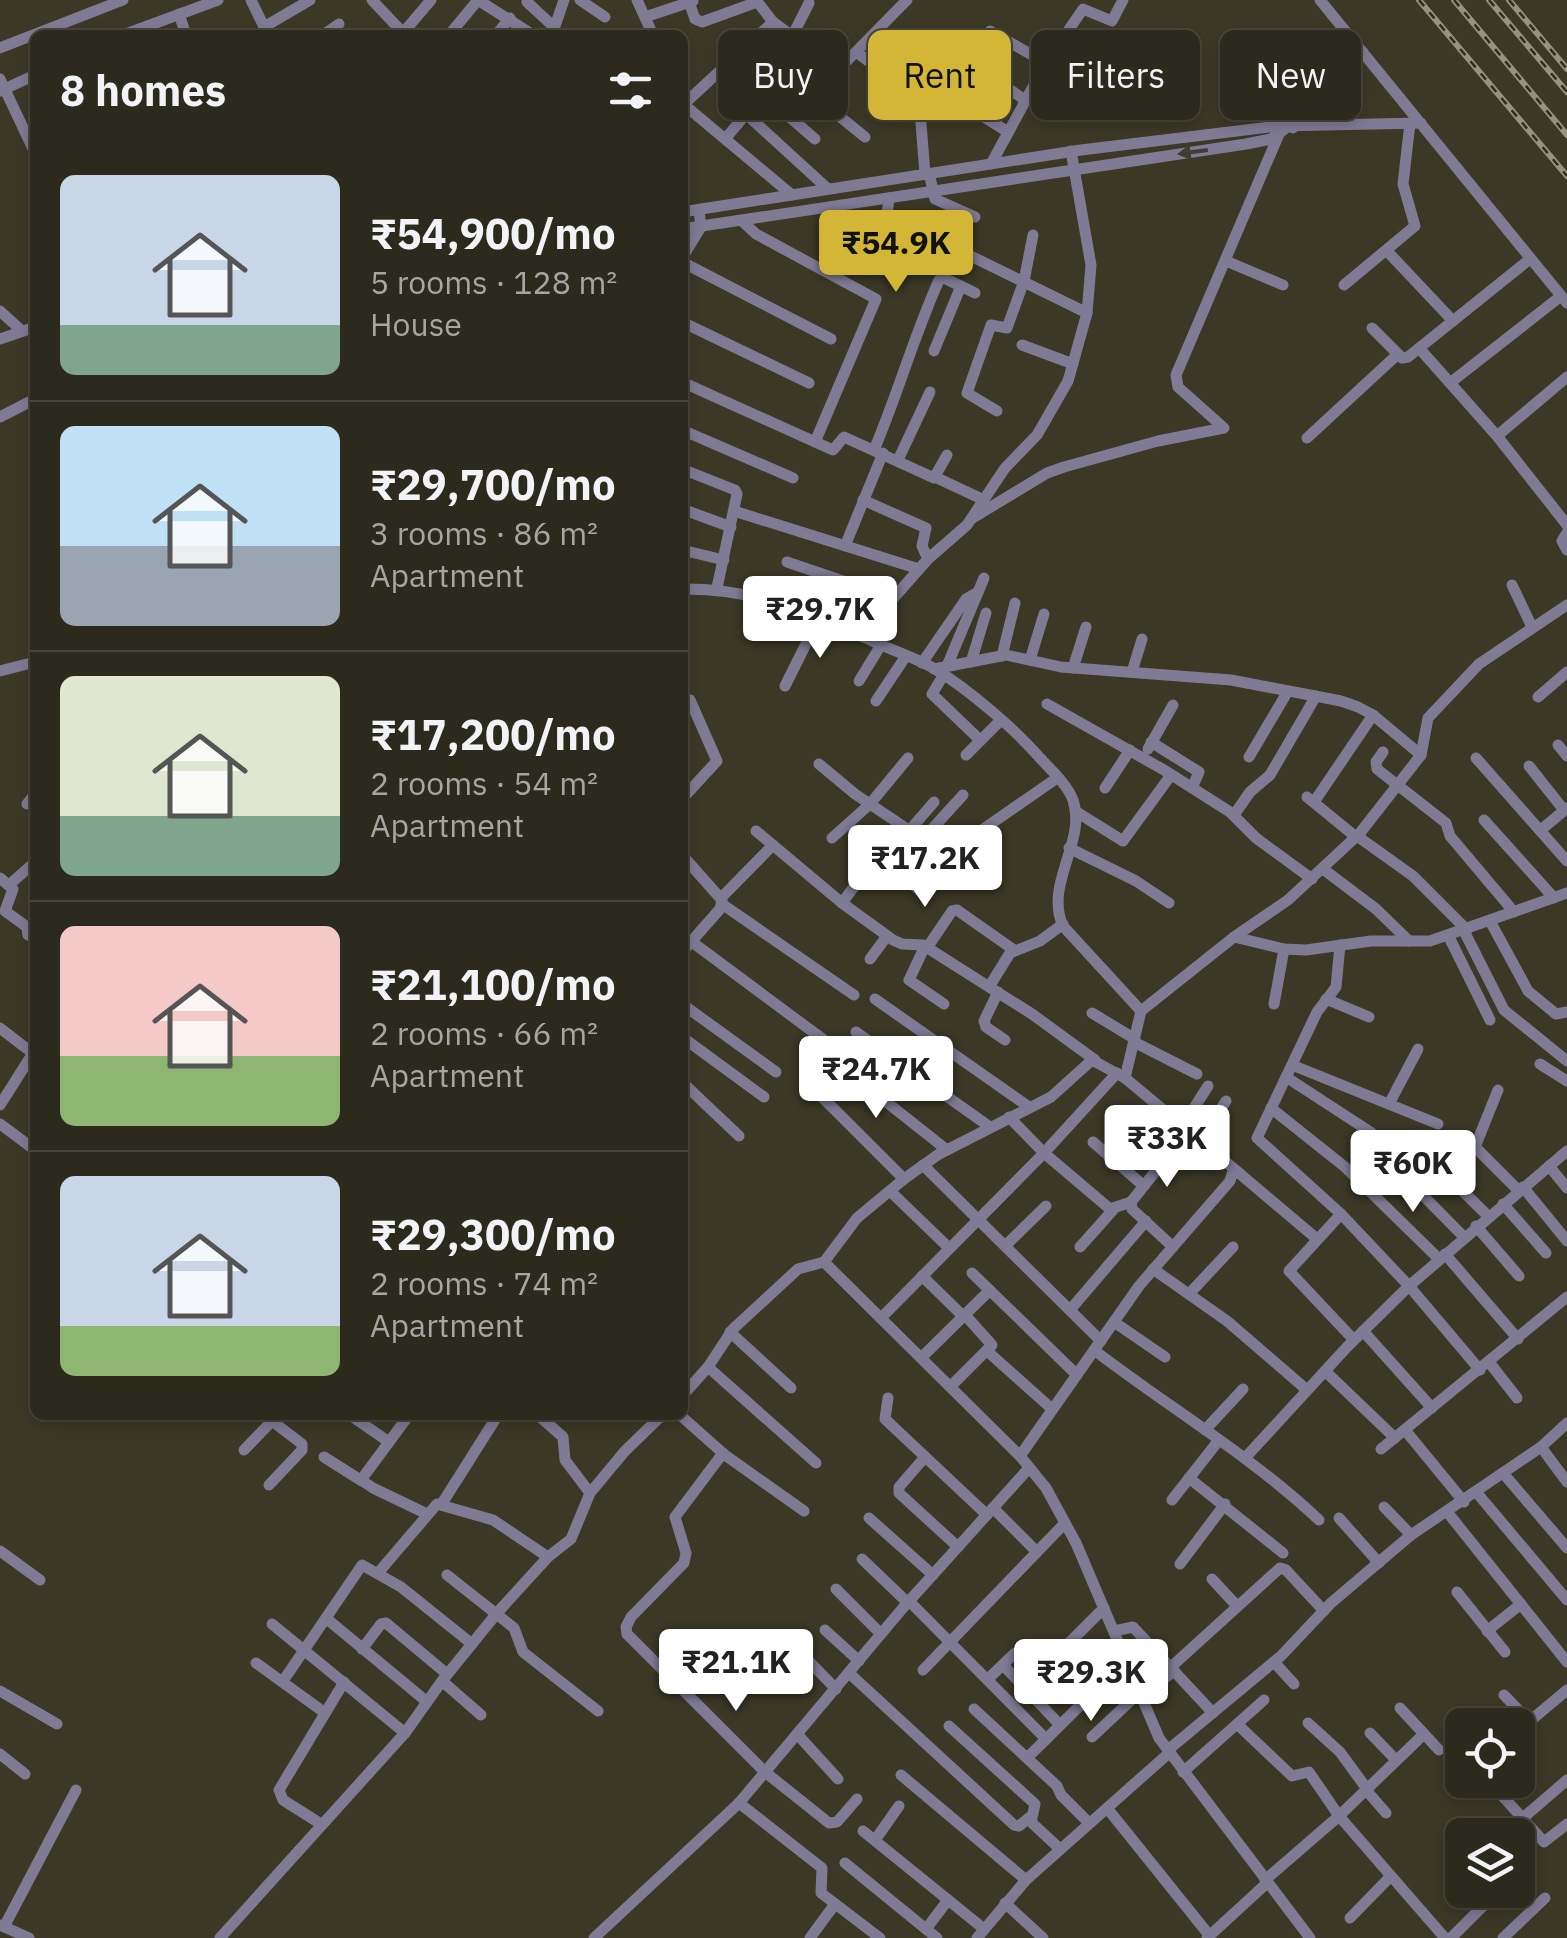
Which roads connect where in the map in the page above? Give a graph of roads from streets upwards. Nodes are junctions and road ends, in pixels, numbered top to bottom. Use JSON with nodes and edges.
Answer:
{"nodes":[{"id":1,"x":123,"y":0,"type":"edge"},
{"id":2,"x":218,"y":0,"type":"edge"},
{"id":3,"x":250,"y":0,"type":"edge"},
{"id":4,"x":310,"y":0,"type":"edge"},
{"id":5,"x":372,"y":0,"type":"edge"},
{"id":6,"x":431,"y":0,"type":"edge"},
{"id":7,"x":478,"y":0,"type":"edge"},
{"id":8,"x":564,"y":0,"type":"edge"},
{"id":9,"x":580,"y":0,"type":"edge"},
{"id":10,"x":638,"y":0,"type":"edge"},
{"id":11,"x":907,"y":0,"type":"edge"},
{"id":12,"x":1123,"y":0,"type":"edge"},
{"id":13,"x":1320,"y":0,"type":"edge"},
{"id":14,"x":692,"y":1,"type":"edge"},
{"id":15,"x":757,"y":1,"type":"edge"},
{"id":16,"x":808,"y":1,"type":"edge"},
{"id":17,"x":527,"y":2,"type":"edge"},
{"id":18,"x":179,"y":14,"type":"junction"},
{"id":19,"x":604,"y":17,"type":"dead end"},
{"id":20,"x":645,"y":17,"type":"junction"},
{"id":21,"x":510,"y":18,"type":"junction"},
{"id":22,"x":774,"y":22,"type":"junction"},
{"id":23,"x":339,"y":24,"type":"dead end"},
{"id":24,"x":46,"y":30,"type":"edge"},
{"id":25,"x":137,"y":30,"type":"edge"},
{"id":26,"x":184,"y":30,"type":"edge"},
{"id":27,"x":265,"y":30,"type":"edge"},
{"id":28,"x":267,"y":30,"type":"edge"},
{"id":29,"x":331,"y":30,"type":"edge"},
{"id":30,"x":400,"y":30,"type":"edge"},
{"id":31,"x":407,"y":30,"type":"edge"},
{"id":32,"x":453,"y":30,"type":"edge"},
{"id":33,"x":500,"y":30,"type":"edge"},
{"id":34,"x":527,"y":30,"type":"edge"},
{"id":35,"x":552,"y":30,"type":"edge"},
{"id":36,"x":553,"y":30,"type":"edge"},
{"id":37,"x":650,"y":30,"type":"edge"},
{"id":38,"x":784,"y":30,"type":"edge"},
{"id":39,"x":796,"y":30,"type":"edge"},
{"id":40,"x":1068,"y":30,"type":"edge"},
{"id":41,"x":30,"y":36,"type":"edge"},
{"id":42,"x":0,"y":48,"type":"edge"},
{"id":43,"x":856,"y":52,"type":"junction"},
{"id":44,"x":1363,"y":52,"type":"junction"},
{"id":45,"x":848,"y":59,"type":"edge"},
{"id":46,"x":30,"y":77,"type":"edge"},
{"id":47,"x":2,"y":86,"type":"edge"},
{"id":48,"x":1031,"y":89,"type":"edge"},
{"id":49,"x":1011,"y":90,"type":"edge"},
{"id":50,"x":688,"y":99,"type":"edge"},
{"id":51,"x":1025,"y":100,"type":"junction"},
{"id":52,"x":688,"y":107,"type":"edge"},
{"id":53,"x":741,"y":120,"type":"edge"},
{"id":54,"x":752,"y":120,"type":"edge"},
{"id":55,"x":793,"y":120,"type":"edge"},
{"id":56,"x":844,"y":120,"type":"edge"},
{"id":57,"x":989,"y":120,"type":"edge"},
{"id":58,"x":1416,"y":123,"type":"junction"},
{"id":59,"x":1286,"y":130,"type":"junction"},
{"id":60,"x":1008,"y":132,"type":"junction"},
{"id":61,"x":865,"y":137,"type":"dead end"},
{"id":62,"x":725,"y":139,"type":"junction"},
{"id":63,"x":815,"y":139,"type":"dead end"},
{"id":64,"x":30,"y":140,"type":"edge"},
{"id":65,"x":1071,"y":151,"type":"junction"},
{"id":66,"x":991,"y":164,"type":"junction"},
{"id":67,"x":1075,"y":169,"type":"junction"},
{"id":68,"x":927,"y":174,"type":"junction"},
{"id":69,"x":828,"y":190,"type":"junction"},
{"id":70,"x":933,"y":191,"type":"junction"},
{"id":71,"x":792,"y":195,"type":"junction"},
{"id":72,"x":889,"y":198,"type":"junction"},
{"id":73,"x":699,"y":210,"type":"junction"},
{"id":74,"x":688,"y":211,"type":"edge"},
{"id":75,"x":975,"y":218,"type":"dead end"},
{"id":76,"x":742,"y":221,"type":"junction"},
{"id":77,"x":702,"y":227,"type":"junction"},
{"id":78,"x":688,"y":229,"type":"edge"},
{"id":79,"x":1033,"y":235,"type":"dead end"},
{"id":80,"x":688,"y":250,"type":"edge"},
{"id":81,"x":1387,"y":251,"type":"junction"},
{"id":82,"x":1530,"y":259,"type":"junction"},
{"id":83,"x":1226,"y":261,"type":"junction"},
{"id":84,"x":688,"y":263,"type":"edge"},
{"id":85,"x":1024,"y":281,"type":"junction"},
{"id":86,"x":1283,"y":285,"type":"dead end"},
{"id":87,"x":1344,"y":285,"type":"dead end"},
{"id":88,"x":961,"y":286,"type":"junction"},
{"id":89,"x":975,"y":293,"type":"dead end"},
{"id":90,"x":1564,"y":299,"type":"edge"},
{"id":91,"x":0,"y":311,"type":"edge"},
{"id":92,"x":1087,"y":313,"type":"junction"},
{"id":93,"x":1453,"y":320,"type":"junction"},
{"id":94,"x":688,"y":325,"type":"edge"},
{"id":95,"x":1372,"y":328,"type":"dead end"},
{"id":96,"x":28,"y":329,"type":"edge"},
{"id":97,"x":0,"y":338,"type":"edge"},
{"id":98,"x":831,"y":339,"type":"dead end"},
{"id":99,"x":1022,"y":345,"type":"dead end"},
{"id":100,"x":1419,"y":348,"type":"junction"},
{"id":101,"x":934,"y":352,"type":"dead end"},
{"id":102,"x":1398,"y":354,"type":"junction"},
{"id":103,"x":1072,"y":364,"type":"junction"},
{"id":104,"x":1567,"y":377,"type":"edge"},
{"id":105,"x":809,"y":383,"type":"dead end"},
{"id":106,"x":1450,"y":383,"type":"junction"},
{"id":107,"x":688,"y":385,"type":"edge"},
{"id":108,"x":930,"y":392,"type":"dead end"},
{"id":109,"x":30,"y":402,"type":"edge"},
{"id":110,"x":997,"y":411,"type":"dead end"},
{"id":111,"x":0,"y":417,"type":"edge"},
{"id":112,"x":688,"y":433,"type":"edge"},
{"id":113,"x":1497,"y":436,"type":"junction"},
{"id":114,"x":1308,"y":438,"type":"dead end"},
{"id":115,"x":815,"y":442,"type":"junction"},
{"id":116,"x":879,"y":451,"type":"junction"},
{"id":117,"x":947,"y":455,"type":"dead end"},
{"id":118,"x":898,"y":460,"type":"junction"},
{"id":119,"x":1005,"y":470,"type":"junction"},
{"id":120,"x":688,"y":471,"type":"edge"},
{"id":121,"x":792,"y":478,"type":"dead end"},
{"id":122,"x":937,"y":478,"type":"junction"},
{"id":123,"x":1020,"y":490,"type":"junction"},
{"id":124,"x":862,"y":500,"type":"junction"},
{"id":125,"x":984,"y":500,"type":"junction"},
{"id":126,"x":688,"y":511,"type":"edge"},
{"id":127,"x":734,"y":511,"type":"junction"},
{"id":128,"x":972,"y":519,"type":"junction"},
{"id":129,"x":1567,"y":525,"type":"edge"},
{"id":130,"x":731,"y":527,"type":"junction"},
{"id":131,"x":1567,"y":534,"type":"edge"},
{"id":132,"x":844,"y":546,"type":"junction"},
{"id":133,"x":1567,"y":550,"type":"edge"},
{"id":134,"x":688,"y":551,"type":"edge"},
{"id":135,"x":724,"y":560,"type":"junction"},
{"id":136,"x":787,"y":562,"type":"dead end"},
{"id":137,"x":924,"y":564,"type":"junction"},
{"id":138,"x":984,"y":578,"type":"dead end"},
{"id":139,"x":1512,"y":585,"type":"dead end"},
{"id":140,"x":718,"y":588,"type":"junction"},
{"id":141,"x":688,"y":589,"type":"edge"},
{"id":142,"x":978,"y":592,"type":"junction"},
{"id":143,"x":893,"y":598,"type":"junction"},
{"id":144,"x":1014,"y":603,"type":"dead end"},
{"id":145,"x":1567,"y":605,"type":"edge"},
{"id":146,"x":986,"y":612,"type":"dead end"},
{"id":147,"x":1044,"y":614,"type":"dead end"},
{"id":148,"x":819,"y":618,"type":"junction"},
{"id":149,"x":1086,"y":627,"type":"dead end"},
{"id":150,"x":1532,"y":627,"type":"junction"},
{"id":151,"x":860,"y":636,"type":"junction"},
{"id":152,"x":1142,"y":638,"type":"dead end"},
{"id":153,"x":881,"y":645,"type":"junction"},
{"id":154,"x":906,"y":656,"type":"junction"},
{"id":155,"x":1002,"y":656,"type":"junction"},
{"id":156,"x":1030,"y":660,"type":"junction"},
{"id":157,"x":971,"y":662,"type":"junction"},
{"id":158,"x":30,"y":663,"type":"edge"},
{"id":159,"x":936,"y":668,"type":"junction"},
{"id":160,"x":1072,"y":668,"type":"junction"},
{"id":161,"x":0,"y":671,"type":"edge"},
{"id":162,"x":1132,"y":672,"type":"junction"},
{"id":163,"x":1567,"y":672,"type":"edge"},
{"id":164,"x":859,"y":681,"type":"dead end"},
{"id":165,"x":785,"y":686,"type":"dead end"},
{"id":166,"x":1288,"y":691,"type":"junction"},
{"id":167,"x":1316,"y":696,"type":"junction"},
{"id":168,"x":1538,"y":696,"type":"dead end"},
{"id":169,"x":690,"y":700,"type":"dead end"},
{"id":170,"x":876,"y":701,"type":"dead end"},
{"id":171,"x":1047,"y":704,"type":"dead end"},
{"id":172,"x":1173,"y":706,"type":"dead end"},
{"id":173,"x":1373,"y":715,"type":"junction"},
{"id":174,"x":1000,"y":720,"type":"junction"},
{"id":175,"x":980,"y":740,"type":"junction"},
{"id":176,"x":1152,"y":742,"type":"junction"},
{"id":177,"x":1558,"y":745,"type":"dead end"},
{"id":178,"x":1130,"y":750,"type":"junction"},
{"id":179,"x":1382,"y":752,"type":"dead end"},
{"id":180,"x":966,"y":755,"type":"dead end"},
{"id":181,"x":1420,"y":755,"type":"junction"},
{"id":182,"x":1567,"y":756,"type":"edge"},
{"id":183,"x":1250,"y":757,"type":"dead end"},
{"id":184,"x":908,"y":758,"type":"dead end"},
{"id":185,"x":1143,"y":758,"type":"junction"},
{"id":186,"x":1476,"y":758,"type":"dead end"},
{"id":187,"x":818,"y":764,"type":"dead end"},
{"id":188,"x":1529,"y":766,"type":"dead end"},
{"id":189,"x":1171,"y":774,"type":"junction"},
{"id":190,"x":1057,"y":778,"type":"junction"},
{"id":191,"x":1398,"y":786,"type":"junction"},
{"id":192,"x":1106,"y":788,"type":"dead end"},
{"id":193,"x":1192,"y":788,"type":"junction"},
{"id":194,"x":688,"y":792,"type":"edge"},
{"id":195,"x":963,"y":795,"type":"dead end"},
{"id":196,"x":934,"y":802,"type":"dead end"},
{"id":197,"x":870,"y":804,"type":"junction"},
{"id":198,"x":1566,"y":809,"type":"edge"},
{"id":199,"x":1075,"y":810,"type":"junction"},
{"id":200,"x":1234,"y":816,"type":"junction"},
{"id":201,"x":1484,"y":820,"type":"dead end"},
{"id":202,"x":1542,"y":829,"type":"junction"},
{"id":203,"x":756,"y":831,"type":"dead end"},
{"id":204,"x":909,"y":832,"type":"junction"},
{"id":205,"x":1356,"y":836,"type":"junction"},
{"id":206,"x":832,"y":838,"type":"dead end"},
{"id":207,"x":922,"y":840,"type":"junction"},
{"id":208,"x":773,"y":845,"type":"junction"},
{"id":209,"x":1069,"y":848,"type":"junction"},
{"id":210,"x":949,"y":855,"type":"junction"},
{"id":211,"x":688,"y":861,"type":"edge"},
{"id":212,"x":1567,"y":861,"type":"edge"},
{"id":213,"x":873,"y":862,"type":"dead end"},
{"id":214,"x":30,"y":865,"type":"edge"},
{"id":215,"x":891,"y":868,"type":"dead end"},
{"id":216,"x":1323,"y":868,"type":"junction"},
{"id":217,"x":1312,"y":879,"type":"junction"},
{"id":218,"x":5,"y":882,"type":"edge"},
{"id":219,"x":1567,"y":893,"type":"edge"},
{"id":220,"x":1554,"y":898,"type":"junction"},
{"id":221,"x":722,"y":901,"type":"junction"},
{"id":222,"x":842,"y":903,"type":"junction"},
{"id":223,"x":1170,"y":903,"type":"dead end"},
{"id":224,"x":1514,"y":912,"type":"junction"},
{"id":225,"x":1490,"y":921,"type":"junction"},
{"id":226,"x":1062,"y":924,"type":"junction"},
{"id":227,"x":1465,"y":930,"type":"junction"},
{"id":228,"x":30,"y":936,"type":"edge"},
{"id":229,"x":887,"y":936,"type":"junction"},
{"id":230,"x":1234,"y":937,"type":"junction"},
{"id":231,"x":1449,"y":937,"type":"junction"},
{"id":232,"x":1409,"y":941,"type":"junction"},
{"id":233,"x":688,"y":946,"type":"edge"},
{"id":234,"x":1340,"y":946,"type":"junction"},
{"id":235,"x":926,"y":947,"type":"junction"},
{"id":236,"x":688,"y":948,"type":"edge"},
{"id":237,"x":1284,"y":949,"type":"junction"},
{"id":238,"x":1014,"y":950,"type":"junction"},
{"id":239,"x":870,"y":959,"type":"dead end"},
{"id":240,"x":993,"y":989,"type":"junction"},
{"id":241,"x":854,"y":995,"type":"dead end"},
{"id":242,"x":874,"y":998,"type":"dead end"},
{"id":243,"x":1326,"y":1000,"type":"junction"},
{"id":244,"x":944,"y":1004,"type":"dead end"},
{"id":245,"x":1274,"y":1004,"type":"dead end"},
{"id":246,"x":688,"y":1008,"type":"edge"},
{"id":247,"x":1141,"y":1011,"type":"junction"},
{"id":248,"x":1567,"y":1012,"type":"edge"},
{"id":249,"x":1092,"y":1013,"type":"dead end"},
{"id":250,"x":1370,"y":1017,"type":"dead end"},
{"id":251,"x":1490,"y":1020,"type":"dead end"},
{"id":252,"x":0,"y":1028,"type":"edge"},
{"id":253,"x":856,"y":1032,"type":"dead end"},
{"id":254,"x":1004,"y":1040,"type":"dead end"},
{"id":255,"x":1134,"y":1040,"type":"junction"},
{"id":256,"x":688,"y":1041,"type":"edge"},
{"id":257,"x":828,"y":1044,"type":"dead end"},
{"id":258,"x":1418,"y":1049,"type":"dead end"},
{"id":259,"x":30,"y":1050,"type":"edge"},
{"id":260,"x":30,"y":1059,"type":"edge"},
{"id":261,"x":832,"y":1059,"type":"dead end"},
{"id":262,"x":1096,"y":1060,"type":"junction"},
{"id":263,"x":1567,"y":1061,"type":"edge"},
{"id":264,"x":1540,"y":1064,"type":"dead end"},
{"id":265,"x":1289,"y":1071,"type":"junction"},
{"id":266,"x":776,"y":1072,"type":"dead end"},
{"id":267,"x":1197,"y":1074,"type":"dead end"},
{"id":268,"x":1121,"y":1075,"type":"junction"},
{"id":269,"x":1567,"y":1081,"type":"edge"},
{"id":270,"x":1208,"y":1086,"type":"dead end"},
{"id":271,"x":812,"y":1087,"type":"dead end"},
{"id":272,"x":688,"y":1088,"type":"edge"},
{"id":273,"x":1498,"y":1090,"type":"dead end"},
{"id":274,"x":764,"y":1098,"type":"dead end"},
{"id":275,"x":1226,"y":1101,"type":"dead end"},
{"id":276,"x":1040,"y":1102,"type":"junction"},
{"id":277,"x":1389,"y":1104,"type":"junction"},
{"id":278,"x":0,"y":1106,"type":"edge"},
{"id":279,"x":1270,"y":1108,"type":"junction"},
{"id":280,"x":1009,"y":1117,"type":"junction"},
{"id":281,"x":1126,"y":1120,"type":"dead end"},
{"id":282,"x":0,"y":1124,"type":"edge"},
{"id":283,"x":1438,"y":1124,"type":"dead end"},
{"id":284,"x":990,"y":1127,"type":"junction"},
{"id":285,"x":1185,"y":1130,"type":"junction"},
{"id":286,"x":1372,"y":1133,"type":"dead end"},
{"id":287,"x":739,"y":1136,"type":"dead end"},
{"id":288,"x":1093,"y":1142,"type":"dead end"},
{"id":289,"x":1199,"y":1143,"type":"junction"},
{"id":290,"x":1414,"y":1143,"type":"dead end"},
{"id":291,"x":30,"y":1146,"type":"edge"},
{"id":292,"x":947,"y":1150,"type":"junction"},
{"id":293,"x":1567,"y":1151,"type":"edge"},
{"id":294,"x":1044,"y":1154,"type":"junction"},
{"id":295,"x":1170,"y":1154,"type":"junction"},
{"id":296,"x":1391,"y":1163,"type":"dead end"},
{"id":297,"x":923,"y":1165,"type":"junction"},
{"id":298,"x":1549,"y":1166,"type":"junction"},
{"id":299,"x":1239,"y":1173,"type":"junction"},
{"id":300,"x":904,"y":1178,"type":"junction"},
{"id":301,"x":1144,"y":1186,"type":"junction"},
{"id":302,"x":1567,"y":1188,"type":"edge"},
{"id":303,"x":1521,"y":1189,"type":"junction"},
{"id":304,"x":890,"y":1191,"type":"junction"},
{"id":305,"x":1131,"y":1202,"type":"junction"},
{"id":306,"x":1503,"y":1204,"type":"junction"},
{"id":307,"x":1046,"y":1206,"type":"dead end"},
{"id":308,"x":1113,"y":1210,"type":"junction"},
{"id":309,"x":1341,"y":1214,"type":"junction"},
{"id":310,"x":1488,"y":1216,"type":"junction"},
{"id":311,"x":978,"y":1218,"type":"junction"},
{"id":312,"x":1146,"y":1221,"type":"junction"},
{"id":313,"x":1476,"y":1226,"type":"junction"},
{"id":314,"x":1464,"y":1237,"type":"junction"},
{"id":315,"x":1317,"y":1239,"type":"junction"},
{"id":316,"x":1567,"y":1241,"type":"edge"},
{"id":317,"x":1005,"y":1246,"type":"junction"},
{"id":318,"x":1080,"y":1247,"type":"dead end"},
{"id":319,"x":1173,"y":1247,"type":"junction"},
{"id":320,"x":1233,"y":1247,"type":"dead end"},
{"id":321,"x":949,"y":1248,"type":"junction"},
{"id":322,"x":1546,"y":1253,"type":"dead end"},
{"id":323,"x":1442,"y":1257,"type":"junction"},
{"id":324,"x":824,"y":1262,"type":"junction"},
{"id":325,"x":1154,"y":1269,"type":"junction"},
{"id":326,"x":972,"y":1272,"type":"dead end"},
{"id":327,"x":922,"y":1276,"type":"junction"},
{"id":328,"x":1519,"y":1276,"type":"dead end"},
{"id":329,"x":1410,"y":1286,"type":"junction"},
{"id":330,"x":990,"y":1290,"type":"junction"},
{"id":331,"x":1189,"y":1294,"type":"junction"},
{"id":332,"x":1567,"y":1297,"type":"edge"},
{"id":333,"x":1070,"y":1310,"type":"junction"},
{"id":334,"x":964,"y":1315,"type":"junction"},
{"id":335,"x":882,"y":1317,"type":"junction"},
{"id":336,"x":1114,"y":1322,"type":"junction"},
{"id":337,"x":730,"y":1332,"type":"junction"},
{"id":338,"x":1359,"y":1336,"type":"junction"},
{"id":339,"x":1518,"y":1339,"type":"junction"},
{"id":340,"x":1098,"y":1345,"type":"junction"},
{"id":341,"x":988,"y":1351,"type":"junction"},
{"id":342,"x":922,"y":1357,"type":"junction"},
{"id":343,"x":1166,"y":1357,"type":"dead end"},
{"id":344,"x":1484,"y":1366,"type":"junction"},
{"id":345,"x":708,"y":1368,"type":"junction"},
{"id":346,"x":1325,"y":1371,"type":"junction"},
{"id":347,"x":1077,"y":1375,"type":"junction"},
{"id":348,"x":951,"y":1386,"type":"junction"},
{"id":349,"x":791,"y":1388,"type":"dead end"},
{"id":350,"x":1242,"y":1388,"type":"dead end"},
{"id":351,"x":688,"y":1390,"type":"edge"},
{"id":352,"x":1307,"y":1390,"type":"junction"},
{"id":353,"x":888,"y":1398,"type":"dead end"},
{"id":354,"x":1516,"y":1398,"type":"dead end"},
{"id":355,"x":1432,"y":1408,"type":"junction"},
{"id":356,"x":1052,"y":1409,"type":"junction"},
{"id":357,"x":285,"y":1420,"type":"edge"},
{"id":358,"x":357,"y":1420,"type":"edge"},
{"id":359,"x":405,"y":1420,"type":"edge"},
{"id":360,"x":495,"y":1420,"type":"edge"},
{"id":361,"x":544,"y":1420,"type":"edge"},
{"id":362,"x":657,"y":1420,"type":"edge"},
{"id":363,"x":686,"y":1420,"type":"edge"},
{"id":364,"x":280,"y":1426,"type":"junction"},
{"id":365,"x":1205,"y":1430,"type":"junction"},
{"id":366,"x":1564,"y":1431,"type":"edge"},
{"id":367,"x":1400,"y":1434,"type":"junction"},
{"id":368,"x":1219,"y":1440,"type":"junction"},
{"id":369,"x":389,"y":1442,"type":"junction"},
{"id":370,"x":1541,"y":1447,"type":"junction"},
{"id":371,"x":1381,"y":1449,"type":"dead end"},
{"id":372,"x":244,"y":1450,"type":"dead end"},
{"id":373,"x":723,"y":1452,"type":"junction"},
{"id":374,"x":924,"y":1456,"type":"junction"},
{"id":375,"x":1020,"y":1456,"type":"junction"},
{"id":376,"x":324,"y":1457,"type":"dead end"},
{"id":377,"x":1246,"y":1458,"type":"junction"},
{"id":378,"x":816,"y":1463,"type":"dead end"},
{"id":379,"x":1029,"y":1468,"type":"junction"},
{"id":380,"x":1503,"y":1473,"type":"junction"},
{"id":381,"x":1190,"y":1478,"type":"junction"},
{"id":382,"x":362,"y":1481,"type":"junction"},
{"id":383,"x":1567,"y":1482,"type":"edge"},
{"id":384,"x":268,"y":1485,"type":"dead end"},
{"id":385,"x":590,"y":1493,"type":"junction"},
{"id":386,"x":1476,"y":1493,"type":"junction"},
{"id":387,"x":1172,"y":1500,"type":"dead end"},
{"id":388,"x":1464,"y":1502,"type":"junction"},
{"id":389,"x":441,"y":1504,"type":"junction"},
{"id":390,"x":1225,"y":1504,"type":"junction"},
{"id":391,"x":1384,"y":1507,"type":"dead end"},
{"id":392,"x":804,"y":1512,"type":"dead end"},
{"id":393,"x":990,"y":1512,"type":"junction"},
{"id":394,"x":1448,"y":1512,"type":"junction"},
{"id":395,"x":427,"y":1514,"type":"junction"},
{"id":396,"x":869,"y":1518,"type":"dead end"},
{"id":397,"x":1339,"y":1518,"type":"dead end"},
{"id":398,"x":1318,"y":1520,"type":"dead end"},
{"id":399,"x":1065,"y":1523,"type":"junction"},
{"id":400,"x":1411,"y":1536,"type":"junction"},
{"id":401,"x":958,"y":1548,"type":"junction"},
{"id":402,"x":1567,"y":1548,"type":"edge"},
{"id":403,"x":0,"y":1551,"type":"edge"},
{"id":404,"x":1037,"y":1552,"type":"junction"},
{"id":405,"x":1283,"y":1553,"type":"dead end"},
{"id":406,"x":548,"y":1558,"type":"junction"},
{"id":407,"x":862,"y":1559,"type":"dead end"},
{"id":408,"x":1378,"y":1563,"type":"junction"},
{"id":409,"x":1180,"y":1564,"type":"dead end"},
{"id":410,"x":378,"y":1573,"type":"junction"},
{"id":411,"x":447,"y":1574,"type":"dead end"},
{"id":412,"x":933,"y":1574,"type":"junction"},
{"id":413,"x":1212,"y":1579,"type":"dead end"},
{"id":414,"x":40,"y":1580,"type":"dead end"},
{"id":415,"x":836,"y":1589,"type":"dead end"},
{"id":416,"x":1457,"y":1592,"type":"dead end"},
{"id":417,"x":1567,"y":1600,"type":"edge"},
{"id":418,"x":909,"y":1602,"type":"junction"},
{"id":419,"x":1521,"y":1604,"type":"junction"},
{"id":420,"x":1236,"y":1605,"type":"junction"},
{"id":421,"x":1104,"y":1608,"type":"junction"},
{"id":422,"x":1324,"y":1611,"type":"junction"},
{"id":423,"x":498,"y":1613,"type":"junction"},
{"id":424,"x":327,"y":1619,"type":"junction"},
{"id":425,"x":272,"y":1624,"type":"dead end"},
{"id":426,"x":825,"y":1630,"type":"dead end"},
{"id":427,"x":1114,"y":1631,"type":"junction"},
{"id":428,"x":1488,"y":1631,"type":"junction"},
{"id":429,"x":881,"y":1634,"type":"junction"},
{"id":430,"x":952,"y":1640,"type":"junction"},
{"id":431,"x":472,"y":1644,"type":"junction"},
{"id":432,"x":362,"y":1648,"type":"junction"},
{"id":433,"x":304,"y":1650,"type":"junction"},
{"id":434,"x":800,"y":1652,"type":"dead end"},
{"id":435,"x":1060,"y":1652,"type":"dead end"},
{"id":436,"x":1505,"y":1652,"type":"dead end"},
{"id":437,"x":1015,"y":1653,"type":"dead end"},
{"id":438,"x":1126,"y":1660,"type":"junction"},
{"id":439,"x":859,"y":1661,"type":"junction"},
{"id":440,"x":1274,"y":1662,"type":"junction"},
{"id":441,"x":1567,"y":1662,"type":"edge"},
{"id":442,"x":256,"y":1663,"type":"dead end"},
{"id":443,"x":1003,"y":1665,"type":"junction"},
{"id":444,"x":1172,"y":1669,"type":"junction"},
{"id":445,"x":923,"y":1670,"type":"dead end"},
{"id":446,"x":850,"y":1673,"type":"junction"},
{"id":447,"x":444,"y":1678,"type":"junction"},
{"id":448,"x":988,"y":1678,"type":"junction"},
{"id":449,"x":282,"y":1681,"type":"junction"},
{"id":450,"x":344,"y":1682,"type":"junction"},
{"id":451,"x":1294,"y":1684,"type":"dead end"},
{"id":452,"x":836,"y":1688,"type":"junction"},
{"id":453,"x":1567,"y":1690,"type":"edge"},
{"id":454,"x":0,"y":1691,"type":"edge"},
{"id":455,"x":1141,"y":1694,"type":"junction"},
{"id":456,"x":1504,"y":1695,"type":"dead end"},
{"id":457,"x":1264,"y":1700,"type":"dead end"},
{"id":458,"x":426,"y":1701,"type":"junction"},
{"id":459,"x":1400,"y":1708,"type":"dead end"},
{"id":460,"x":1516,"y":1708,"type":"edge"},
{"id":461,"x":974,"y":1709,"type":"dead end"},
{"id":462,"x":598,"y":1711,"type":"dead end"},
{"id":463,"x":1213,"y":1712,"type":"junction"},
{"id":464,"x":326,"y":1714,"type":"junction"},
{"id":465,"x":481,"y":1715,"type":"dead end"},
{"id":466,"x":1535,"y":1715,"type":"edge"},
{"id":467,"x":1308,"y":1723,"type":"dead end"},
{"id":468,"x":57,"y":1724,"type":"dead end"},
{"id":469,"x":1237,"y":1724,"type":"junction"},
{"id":470,"x":1060,"y":1725,"type":"junction"},
{"id":471,"x":949,"y":1726,"type":"dead end"},
{"id":472,"x":1370,"y":1732,"type":"dead end"},
{"id":473,"x":405,"y":1733,"type":"junction"},
{"id":474,"x":797,"y":1734,"type":"junction"},
{"id":475,"x":1424,"y":1734,"type":"junction"},
{"id":476,"x":1092,"y":1737,"type":"dead end"},
{"id":477,"x":1046,"y":1739,"type":"junction"},
{"id":478,"x":1439,"y":1750,"type":"dead end"},
{"id":479,"x":1168,"y":1752,"type":"junction"},
{"id":480,"x":0,"y":1754,"type":"edge"},
{"id":481,"x":1027,"y":1758,"type":"junction"},
{"id":482,"x":1396,"y":1760,"type":"junction"},
{"id":483,"x":765,"y":1772,"type":"junction"},
{"id":484,"x":1183,"y":1772,"type":"junction"},
{"id":485,"x":25,"y":1774,"type":"dead end"},
{"id":486,"x":901,"y":1774,"type":"dead end"},
{"id":487,"x":838,"y":1779,"type":"dead end"},
{"id":488,"x":1567,"y":1780,"type":"edge"},
{"id":489,"x":76,"y":1790,"type":"dead end"},
{"id":490,"x":1366,"y":1790,"type":"junction"},
{"id":491,"x":1505,"y":1798,"type":"edge"},
{"id":492,"x":857,"y":1799,"type":"dead end"},
{"id":493,"x":739,"y":1803,"type":"junction"},
{"id":494,"x":899,"y":1806,"type":"dead end"},
{"id":495,"x":1107,"y":1808,"type":"junction"},
{"id":496,"x":1386,"y":1813,"type":"dead end"},
{"id":497,"x":1339,"y":1816,"type":"junction"},
{"id":498,"x":1030,"y":1817,"type":"junction"},
{"id":499,"x":1524,"y":1818,"type":"joint"},
{"id":500,"x":321,"y":1824,"type":"junction"},
{"id":501,"x":1089,"y":1824,"type":"junction"},
{"id":502,"x":1567,"y":1824,"type":"edge"},
{"id":503,"x":863,"y":1830,"type":"dead end"},
{"id":504,"x":1535,"y":1830,"type":"edge"},
{"id":505,"x":875,"y":1840,"type":"junction"},
{"id":506,"x":1060,"y":1849,"type":"junction"},
{"id":507,"x":844,"y":1863,"type":"dead end"},
{"id":508,"x":1391,"y":1876,"type":"junction"},
{"id":509,"x":1026,"y":1880,"type":"junction"},
{"id":510,"x":1266,"y":1881,"type":"junction"},
{"id":511,"x":1544,"y":1898,"type":"dead end"},
{"id":512,"x":948,"y":1900,"type":"junction"},
{"id":513,"x":1005,"y":1903,"type":"junction"},
{"id":514,"x":836,"y":1904,"type":"junction"},
{"id":515,"x":1481,"y":1908,"type":"edge"},
{"id":516,"x":1350,"y":1918,"type":"dead end"},
{"id":517,"x":2,"y":1926,"type":"edge"},
{"id":518,"x":926,"y":1929,"type":"junction"},
{"id":519,"x":980,"y":1933,"type":"edge"},
{"id":520,"x":1034,"y":1935,"type":"edge"},
{"id":521,"x":1208,"y":1937,"type":"edge"},
{"id":522,"x":1505,"y":1937,"type":"edge"},
{"id":523,"x":29,"y":1938,"type":"edge"},
{"id":524,"x":220,"y":1938,"type":"edge"},
{"id":525,"x":594,"y":1938,"type":"edge"},
{"id":526,"x":810,"y":1938,"type":"edge"},
{"id":527,"x":880,"y":1938,"type":"edge"},
{"id":528,"x":937,"y":1938,"type":"edge"},
{"id":529,"x":1310,"y":1938,"type":"edge"},
{"id":530,"x":1448,"y":1938,"type":"edge"}],
"edges":[{"from":1,"to":24,"type":"street"},
{"from":2,"to":18,"type":"street"},
{"from":3,"to":27,"type":"street"},
{"from":4,"to":28,"type":"street"},
{"from":5,"to":30,"type":"street"},
{"from":6,"to":31,"type":"street"},
{"from":7,"to":21,"type":"street"},
{"from":7,"to":32,"type":"street"},
{"from":8,"to":36,"type":"street"},
{"from":9,"to":19,"type":"street"},
{"from":10,"to":20,"type":"street"},
{"from":11,"to":43,"type":"street"},
{"from":12,"to":40,"type":"street"},
{"from":13,"to":44,"type":"street"},
{"from":14,"to":15,"type":"street"},
{"from":14,"to":20,"type":"street"},
{"from":15,"to":22,"type":"street"},
{"from":16,"to":39,"type":"street"},
{"from":17,"to":35,"type":"street"},
{"from":18,"to":25,"type":"street"},
{"from":18,"to":26,"type":"street"},
{"from":20,"to":37,"type":"street"},
{"from":21,"to":33,"type":"street"},
{"from":21,"to":34,"type":"street"},
{"from":22,"to":38,"type":"street"},
{"from":22,"to":50,"type":"street"},
{"from":23,"to":29,"type":"street"},
{"from":41,"to":42,"type":"street"},
{"from":43,"to":45,"type":"street"},
{"from":43,"to":68,"type":"street"},
{"from":44,"to":58,"type":"street"},
{"from":44,"to":59,"type":"street"},
{"from":46,"to":47,"type":"street"},
{"from":47,"to":64,"type":"street"},
{"from":48,"to":51,"type":"street"},
{"from":49,"to":51,"type":"street"},
{"from":51,"to":60,"type":"street"},
{"from":52,"to":62,"type":"street"},
{"from":53,"to":62,"type":"street"},
{"from":54,"to":69,"type":"street"},
{"from":55,"to":63,"type":"street"},
{"from":56,"to":61,"type":"street"},
{"from":57,"to":60,"type":"street"},
{"from":58,"to":59,"type":"street"},
{"from":58,"to":81,"type":"street"},
{"from":58,"to":82,"type":"street"},
{"from":59,"to":65,"type":"street"},
{"from":59,"to":67,"type":"street","one_way":true},
{"from":59,"to":83,"type":"street"},
{"from":60,"to":66,"type":"street"},
{"from":62,"to":71,"type":"street"},
{"from":65,"to":66,"type":"street"},
{"from":65,"to":67,"type":"street"},
{"from":66,"to":68,"type":"street"},
{"from":67,"to":70,"type":"street"},
{"from":67,"to":92,"type":"street"},
{"from":68,"to":69,"type":"street"},
{"from":68,"to":70,"type":"street"},
{"from":69,"to":71,"type":"street"},
{"from":70,"to":72,"type":"street"},
{"from":70,"to":75,"type":"street"},
{"from":71,"to":73,"type":"street"},
{"from":72,"to":76,"type":"street"},
{"from":72,"to":85,"type":"street"},
{"from":73,"to":74,"type":"street"},
{"from":73,"to":77,"type":"street"},
{"from":76,"to":77,"type":"street"},
{"from":76,"to":115,"type":"street"},
{"from":77,"to":78,"type":"street"},
{"from":77,"to":80,"type":"street"},
{"from":79,"to":85,"type":"street"},
{"from":81,"to":87,"type":"street"},
{"from":81,"to":93,"type":"street"},
{"from":82,"to":90,"type":"street"},
{"from":82,"to":93,"type":"street"},
{"from":83,"to":86,"type":"street"},
{"from":83,"to":123,"type":"street"},
{"from":84,"to":98,"type":"street"},
{"from":85,"to":92,"type":"street"},
{"from":85,"to":110,"type":"street"},
{"from":88,"to":89,"type":"street"},
{"from":88,"to":101,"type":"street"},
{"from":88,"to":116,"type":"street"},
{"from":90,"to":106,"type":"street"},
{"from":91,"to":96,"type":"street"},
{"from":92,"to":103,"type":"street"},
{"from":93,"to":100,"type":"street"},
{"from":94,"to":105,"type":"street"},
{"from":95,"to":102,"type":"street"},
{"from":96,"to":97,"type":"street"},
{"from":99,"to":103,"type":"street"},
{"from":100,"to":102,"type":"street"},
{"from":100,"to":106,"type":"street"},
{"from":102,"to":114,"type":"street"},
{"from":103,"to":119,"type":"street"},
{"from":104,"to":113,"type":"street"},
{"from":106,"to":113,"type":"street"},
{"from":107,"to":115,"type":"street"},
{"from":108,"to":118,"type":"street"},
{"from":109,"to":111,"type":"street"},
{"from":112,"to":121,"type":"street"},
{"from":113,"to":129,"type":"street"},
{"from":115,"to":116,"type":"street"},
{"from":116,"to":118,"type":"street"},
{"from":116,"to":124,"type":"street"},
{"from":117,"to":122,"type":"street"},
{"from":118,"to":122,"type":"street"},
{"from":119,"to":123,"type":"street"},
{"from":119,"to":125,"type":"street"},
{"from":120,"to":127,"type":"street"},
{"from":122,"to":125,"type":"street"},
{"from":123,"to":128,"type":"street"},
{"from":124,"to":132,"type":"street"},
{"from":124,"to":137,"type":"street"},
{"from":125,"to":128,"type":"street"},
{"from":126,"to":130,"type":"street"},
{"from":127,"to":130,"type":"street"},
{"from":127,"to":132,"type":"street"},
{"from":128,"to":137,"type":"street"},
{"from":130,"to":135,"type":"street"},
{"from":131,"to":133,"type":"street"},
{"from":132,"to":137,"type":"street"},
{"from":134,"to":135,"type":"street"},
{"from":135,"to":140,"type":"street"},
{"from":136,"to":143,"type":"street"},
{"from":137,"to":143,"type":"street"},
{"from":138,"to":142,"type":"street"},
{"from":139,"to":150,"type":"street"},
{"from":140,"to":141,"type":"street"},
{"from":140,"to":148,"type":"street"},
{"from":142,"to":159,"type":"street"},
{"from":142,"to":159,"type":"street"},
{"from":143,"to":151,"type":"street"},
{"from":144,"to":155,"type":"street"},
{"from":145,"to":150,"type":"street"},
{"from":146,"to":157,"type":"street"},
{"from":147,"to":156,"type":"street"},
{"from":148,"to":151,"type":"street"},
{"from":148,"to":165,"type":"street"},
{"from":149,"to":160,"type":"street"},
{"from":150,"to":181,"type":"street"},
{"from":151,"to":153,"type":"street"},
{"from":152,"to":162,"type":"street"},
{"from":153,"to":154,"type":"street"},
{"from":153,"to":164,"type":"street"},
{"from":154,"to":159,"type":"street"},
{"from":154,"to":170,"type":"street"},
{"from":155,"to":156,"type":"street"},
{"from":155,"to":157,"type":"street"},
{"from":156,"to":160,"type":"street"},
{"from":157,"to":159,"type":"street"},
{"from":158,"to":161,"type":"street"},
{"from":159,"to":174,"type":"street"},
{"from":159,"to":175,"type":"street"},
{"from":160,"to":162,"type":"street"},
{"from":162,"to":166,"type":"street"},
{"from":163,"to":168,"type":"street"},
{"from":166,"to":167,"type":"street"},
{"from":166,"to":183,"type":"street"},
{"from":167,"to":173,"type":"street"},
{"from":167,"to":200,"type":"street"},
{"from":169,"to":194,"type":"street"},
{"from":171,"to":178,"type":"street"},
{"from":172,"to":176,"type":"street"},
{"from":173,"to":181,"type":"street"},
{"from":173,"to":205,"type":"street"},
{"from":174,"to":175,"type":"street"},
{"from":174,"to":190,"type":"street"},
{"from":175,"to":180,"type":"street"},
{"from":176,"to":185,"type":"street"},
{"from":176,"to":193,"type":"street"},
{"from":177,"to":182,"type":"street"},
{"from":178,"to":185,"type":"street"},
{"from":178,"to":192,"type":"street"},
{"from":179,"to":191,"type":"street"},
{"from":181,"to":191,"type":"street"},
{"from":184,"to":197,"type":"street"},
{"from":185,"to":189,"type":"street"},
{"from":186,"to":202,"type":"street"},
{"from":187,"to":197,"type":"street"},
{"from":188,"to":198,"type":"street"},
{"from":189,"to":193,"type":"street"},
{"from":189,"to":199,"type":"street"},
{"from":190,"to":199,"type":"street"},
{"from":190,"to":210,"type":"street"},
{"from":191,"to":205,"type":"street"},
{"from":191,"to":224,"type":"street"},
{"from":193,"to":200,"type":"street"},
{"from":195,"to":207,"type":"street"},
{"from":196,"to":204,"type":"street"},
{"from":197,"to":204,"type":"street"},
{"from":197,"to":206,"type":"street"},
{"from":198,"to":202,"type":"street"},
{"from":199,"to":209,"type":"street"},
{"from":200,"to":217,"type":"street"},
{"from":201,"to":220,"type":"street"},
{"from":202,"to":212,"type":"street"},
{"from":203,"to":208,"type":"street"},
{"from":204,"to":207,"type":"street"},
{"from":205,"to":216,"type":"street"},
{"from":205,"to":227,"type":"street"},
{"from":207,"to":210,"type":"street"},
{"from":208,"to":221,"type":"street"},
{"from":208,"to":222,"type":"street"},
{"from":209,"to":223,"type":"street"},
{"from":209,"to":226,"type":"street"},
{"from":210,"to":215,"type":"street"},
{"from":211,"to":221,"type":"street"},
{"from":213,"to":222,"type":"street"},
{"from":214,"to":218,"type":"street"},
{"from":216,"to":217,"type":"street"},
{"from":216,"to":232,"type":"street"},
{"from":217,"to":230,"type":"street"},
{"from":218,"to":228,"type":"street"},
{"from":219,"to":220,"type":"street"},
{"from":220,"to":224,"type":"street"},
{"from":221,"to":233,"type":"street"},
{"from":221,"to":241,"type":"street"},
{"from":222,"to":229,"type":"street"},
{"from":224,"to":225,"type":"street"},
{"from":225,"to":227,"type":"street"},
{"from":225,"to":248,"type":"street"},
{"from":226,"to":238,"type":"street"},
{"from":226,"to":247,"type":"street"},
{"from":227,"to":231,"type":"street"},
{"from":227,"to":263,"type":"street"},
{"from":229,"to":235,"type":"street"},
{"from":229,"to":239,"type":"street"},
{"from":230,"to":237,"type":"street"},
{"from":230,"to":247,"type":"street"},
{"from":231,"to":232,"type":"street"},
{"from":231,"to":251,"type":"street"},
{"from":232,"to":234,"type":"street"},
{"from":234,"to":237,"type":"street"},
{"from":234,"to":243,"type":"street"},
{"from":235,"to":238,"type":"street"},
{"from":235,"to":240,"type":"street"},
{"from":235,"to":244,"type":"street"},
{"from":236,"to":257,"type":"street"},
{"from":237,"to":245,"type":"street"},
{"from":238,"to":240,"type":"street"},
{"from":240,"to":254,"type":"street"},
{"from":240,"to":262,"type":"street"},
{"from":242,"to":276,"type":"street"},
{"from":243,"to":250,"type":"street"},
{"from":243,"to":265,"type":"street"},
{"from":246,"to":266,"type":"street"},
{"from":247,"to":255,"type":"street"},
{"from":249,"to":255,"type":"street"},
{"from":252,"to":259,"type":"street"},
{"from":253,"to":284,"type":"street"},
{"from":255,"to":267,"type":"street"},
{"from":255,"to":268,"type":"street"},
{"from":256,"to":274,"type":"street"},
{"from":258,"to":277,"type":"street"},
{"from":260,"to":278,"type":"street"},
{"from":261,"to":292,"type":"street"},
{"from":262,"to":268,"type":"street"},
{"from":262,"to":276,"type":"street"},
{"from":264,"to":269,"type":"street"},
{"from":265,"to":277,"type":"street"},
{"from":265,"to":279,"type":"street"},
{"from":265,"to":286,"type":"street"},
{"from":268,"to":285,"type":"street"},
{"from":268,"to":294,"type":"street"},
{"from":270,"to":285,"type":"street"},
{"from":271,"to":300,"type":"street"},
{"from":272,"to":287,"type":"street"},
{"from":273,"to":303,"type":"street"},
{"from":275,"to":289,"type":"street"},
{"from":276,"to":280,"type":"street"},
{"from":277,"to":283,"type":"street"},
{"from":279,"to":309,"type":"street"},
{"from":279,"to":323,"type":"street"},
{"from":280,"to":284,"type":"street"},
{"from":280,"to":294,"type":"street"},
{"from":281,"to":295,"type":"street"},
{"from":282,"to":291,"type":"street"},
{"from":284,"to":292,"type":"street"},
{"from":285,"to":289,"type":"street"},
{"from":285,"to":295,"type":"street"},
{"from":288,"to":301,"type":"street"},
{"from":289,"to":299,"type":"street"},
{"from":290,"to":310,"type":"street"},
{"from":292,"to":297,"type":"street"},
{"from":293,"to":298,"type":"street"},
{"from":294,"to":308,"type":"street"},
{"from":294,"to":311,"type":"street"},
{"from":295,"to":301,"type":"street"},
{"from":296,"to":314,"type":"street"},
{"from":297,"to":300,"type":"street"},
{"from":297,"to":311,"type":"street"},
{"from":298,"to":302,"type":"street"},
{"from":298,"to":303,"type":"street"},
{"from":299,"to":315,"type":"street"},
{"from":299,"to":319,"type":"street"},
{"from":300,"to":304,"type":"street"},
{"from":301,"to":305,"type":"street"},
{"from":303,"to":306,"type":"street"},
{"from":303,"to":316,"type":"street"},
{"from":304,"to":321,"type":"street"},
{"from":304,"to":324,"type":"street"},
{"from":305,"to":308,"type":"street"},
{"from":305,"to":312,"type":"street"},
{"from":306,"to":310,"type":"street"},
{"from":306,"to":322,"type":"street"},
{"from":307,"to":317,"type":"street"},
{"from":308,"to":318,"type":"street"},
{"from":309,"to":315,"type":"street"},
{"from":309,"to":329,"type":"street"},
{"from":310,"to":313,"type":"street"},
{"from":311,"to":317,"type":"street"},
{"from":311,"to":321,"type":"street"},
{"from":312,"to":319,"type":"street"},
{"from":312,"to":333,"type":"street"},
{"from":313,"to":314,"type":"street"},
{"from":313,"to":328,"type":"street"},
{"from":314,"to":323,"type":"street"},
{"from":315,"to":338,"type":"street"},
{"from":317,"to":333,"type":"street"},
{"from":319,"to":325,"type":"street"},
{"from":320,"to":331,"type":"street"},
{"from":321,"to":327,"type":"street"},
{"from":323,"to":329,"type":"street"},
{"from":323,"to":339,"type":"street"},
{"from":324,"to":335,"type":"street"},
{"from":324,"to":337,"type":"street"},
{"from":325,"to":331,"type":"street"},
{"from":325,"to":336,"type":"street"},
{"from":326,"to":330,"type":"street"},
{"from":327,"to":334,"type":"street"},
{"from":327,"to":335,"type":"street"},
{"from":329,"to":338,"type":"street"},
{"from":329,"to":344,"type":"street"},
{"from":330,"to":334,"type":"street"},
{"from":330,"to":347,"type":"street"},
{"from":331,"to":352,"type":"street"},
{"from":332,"to":339,"type":"street"},
{"from":333,"to":340,"type":"street"},
{"from":334,"to":341,"type":"street"},
{"from":334,"to":342,"type":"street"},
{"from":335,"to":342,"type":"street"},
{"from":336,"to":340,"type":"street"},
{"from":336,"to":343,"type":"street"},
{"from":337,"to":345,"type":"street"},
{"from":337,"to":349,"type":"street"},
{"from":338,"to":346,"type":"street"},
{"from":338,"to":355,"type":"street"},
{"from":339,"to":344,"type":"street"},
{"from":340,"to":347,"type":"street"},
{"from":340,"to":365,"type":"street"},
{"from":341,"to":348,"type":"street"},
{"from":341,"to":356,"type":"street"},
{"from":342,"to":348,"type":"street"},
{"from":344,"to":354,"type":"street"},
{"from":344,"to":355,"type":"street"},
{"from":345,"to":351,"type":"street"},
{"from":345,"to":378,"type":"street"},
{"from":346,"to":352,"type":"street"},
{"from":346,"to":367,"type":"street"},
{"from":347,"to":356,"type":"street"},
{"from":348,"to":375,"type":"street"},
{"from":350,"to":365,"type":"street"},
{"from":352,"to":377,"type":"street"},
{"from":353,"to":374,"type":"street"},
{"from":355,"to":367,"type":"street"},
{"from":356,"to":375,"type":"street"},
{"from":357,"to":364,"type":"street"},
{"from":358,"to":369,"type":"street"},
{"from":359,"to":369,"type":"street"},
{"from":360,"to":389,"type":"street"},
{"from":361,"to":385,"type":"street"},
{"from":362,"to":385,"type":"street"},
{"from":363,"to":373,"type":"street"},
{"from":364,"to":372,"type":"street"},
{"from":364,"to":384,"type":"street"},
{"from":365,"to":368,"type":"street"},
{"from":366,"to":370,"type":"street"},
{"from":367,"to":371,"type":"street"},
{"from":367,"to":388,"type":"street"},
{"from":368,"to":377,"type":"street"},
{"from":368,"to":381,"type":"street"},
{"from":369,"to":382,"type":"street"},
{"from":370,"to":380,"type":"street"},
{"from":370,"to":383,"type":"street"},
{"from":373,"to":392,"type":"street"},
{"from":373,"to":483,"type":"street"},
{"from":374,"to":393,"type":"street"},
{"from":374,"to":401,"type":"street"},
{"from":375,"to":379,"type":"street"},
{"from":376,"to":382,"type":"street"},
{"from":377,"to":398,"type":"street"},
{"from":379,"to":393,"type":"street"},
{"from":379,"to":399,"type":"street"},
{"from":380,"to":386,"type":"street"},
{"from":380,"to":402,"type":"street"},
{"from":381,"to":387,"type":"street"},
{"from":381,"to":390,"type":"street"},
{"from":382,"to":395,"type":"street"},
{"from":385,"to":406,"type":"street"},
{"from":386,"to":388,"type":"street"},
{"from":386,"to":417,"type":"street"},
{"from":388,"to":394,"type":"street"},
{"from":389,"to":395,"type":"street"},
{"from":389,"to":406,"type":"street"},
{"from":390,"to":405,"type":"street"},
{"from":390,"to":409,"type":"street"},
{"from":391,"to":400,"type":"street"},
{"from":393,"to":401,"type":"street"},
{"from":393,"to":404,"type":"street"},
{"from":394,"to":400,"type":"street"},
{"from":394,"to":419,"type":"street"},
{"from":395,"to":410,"type":"street"},
{"from":396,"to":412,"type":"street"},
{"from":397,"to":408,"type":"street"},
{"from":399,"to":404,"type":"street"},
{"from":399,"to":421,"type":"street"},
{"from":400,"to":408,"type":"street"},
{"from":401,"to":412,"type":"street"},
{"from":403,"to":414,"type":"street"},
{"from":404,"to":430,"type":"street"},
{"from":406,"to":423,"type":"street"},
{"from":407,"to":418,"type":"street"},
{"from":408,"to":422,"type":"street"},
{"from":410,"to":424,"type":"street"},
{"from":410,"to":431,"type":"street"},
{"from":411,"to":423,"type":"street"},
{"from":412,"to":418,"type":"street"},
{"from":413,"to":420,"type":"street"},
{"from":415,"to":429,"type":"street"},
{"from":416,"to":428,"type":"street"},
{"from":418,"to":429,"type":"street"},
{"from":418,"to":430,"type":"street"},
{"from":419,"to":428,"type":"street"},
{"from":419,"to":441,"type":"street"},
{"from":420,"to":422,"type":"street"},
{"from":420,"to":444,"type":"street"},
{"from":421,"to":427,"type":"street"},
{"from":421,"to":435,"type":"street"},
{"from":422,"to":440,"type":"street"},
{"from":423,"to":431,"type":"street"},
{"from":423,"to":462,"type":"street"},
{"from":424,"to":432,"type":"street"},
{"from":424,"to":433,"type":"street"},
{"from":425,"to":433,"type":"street"},
{"from":426,"to":439,"type":"street"},
{"from":427,"to":438,"type":"street"},
{"from":427,"to":444,"type":"street"},
{"from":428,"to":436,"type":"street"},
{"from":429,"to":439,"type":"street"},
{"from":430,"to":445,"type":"street"},
{"from":430,"to":448,"type":"street"},
{"from":431,"to":447,"type":"street"},
{"from":432,"to":447,"type":"street"},
{"from":432,"to":458,"type":"street"},
{"from":433,"to":449,"type":"street"},
{"from":433,"to":450,"type":"street"},
{"from":434,"to":452,"type":"street"},
{"from":437,"to":443,"type":"street"},
{"from":438,"to":455,"type":"street"},
{"from":438,"to":470,"type":"street"},
{"from":439,"to":446,"type":"street"},
{"from":440,"to":451,"type":"street"},
{"from":440,"to":463,"type":"street"},
{"from":442,"to":449,"type":"street"},
{"from":443,"to":448,"type":"street"},
{"from":443,"to":470,"type":"street"},
{"from":444,"to":455,"type":"street"},
{"from":444,"to":463,"type":"street"},
{"from":446,"to":452,"type":"street"},
{"from":446,"to":498,"type":"street"},
{"from":447,"to":458,"type":"street"},
{"from":447,"to":465,"type":"street"},
{"from":448,"to":477,"type":"street"},
{"from":449,"to":464,"type":"street"},
{"from":450,"to":464,"type":"street"},
{"from":450,"to":473,"type":"street"},
{"from":452,"to":474,"type":"street"},
{"from":453,"to":466,"type":"street"},
{"from":454,"to":468,"type":"street"},
{"from":455,"to":476,"type":"street"},
{"from":455,"to":479,"type":"street"},
{"from":456,"to":460,"type":"street"},
{"from":457,"to":469,"type":"street"},
{"from":458,"to":473,"type":"street"},
{"from":459,"to":475,"type":"street"},
{"from":461,"to":481,"type":"street"},
{"from":463,"to":479,"type":"street"},
{"from":464,"to":500,"type":"street"},
{"from":467,"to":490,"type":"street"},
{"from":469,"to":484,"type":"street"},
{"from":469,"to":497,"type":"street"},
{"from":470,"to":477,"type":"street"},
{"from":471,"to":498,"type":"street"},
{"from":472,"to":482,"type":"street"},
{"from":473,"to":500,"type":"street"},
{"from":474,"to":483,"type":"street"},
{"from":474,"to":487,"type":"street"},
{"from":475,"to":478,"type":"street"},
{"from":475,"to":482,"type":"street"},
{"from":477,"to":481,"type":"street"},
{"from":479,"to":484,"type":"street"},
{"from":479,"to":495,"type":"street"},
{"from":480,"to":485,"type":"street"},
{"from":481,"to":501,"type":"street"},
{"from":482,"to":490,"type":"street"},
{"from":483,"to":492,"type":"street"},
{"from":483,"to":493,"type":"street"},
{"from":484,"to":510,"type":"street"},
{"from":486,"to":509,"type":"street"},
{"from":488,"to":499,"type":"street"},
{"from":489,"to":517,"type":"street"},
{"from":490,"to":496,"type":"street"},
{"from":490,"to":497,"type":"street"},
{"from":491,"to":499,"type":"street"},
{"from":493,"to":514,"type":"street"},
{"from":493,"to":525,"type":"street"},
{"from":494,"to":505,"type":"street"},
{"from":495,"to":501,"type":"street"},
{"from":495,"to":521,"type":"street"},
{"from":497,"to":508,"type":"street"},
{"from":497,"to":510,"type":"street"},
{"from":498,"to":506,"type":"street"},
{"from":500,"to":524,"type":"street"},
{"from":501,"to":506,"type":"street"},
{"from":502,"to":504,"type":"street"},
{"from":503,"to":505,"type":"street"},
{"from":505,"to":512,"type":"street"},
{"from":506,"to":509,"type":"street"},
{"from":507,"to":518,"type":"street"},
{"from":508,"to":516,"type":"street"},
{"from":508,"to":530,"type":"street"},
{"from":509,"to":513,"type":"street"},
{"from":510,"to":521,"type":"street"},
{"from":510,"to":529,"type":"street"},
{"from":511,"to":522,"type":"street"},
{"from":512,"to":518,"type":"street"},
{"from":512,"to":519,"type":"street"},
{"from":513,"to":519,"type":"street"},
{"from":513,"to":520,"type":"street"},
{"from":514,"to":526,"type":"street"},
{"from":514,"to":527,"type":"street"},
{"from":515,"to":530,"type":"street"},
{"from":517,"to":523,"type":"street"},
{"from":518,"to":528,"type":"street"}]}
